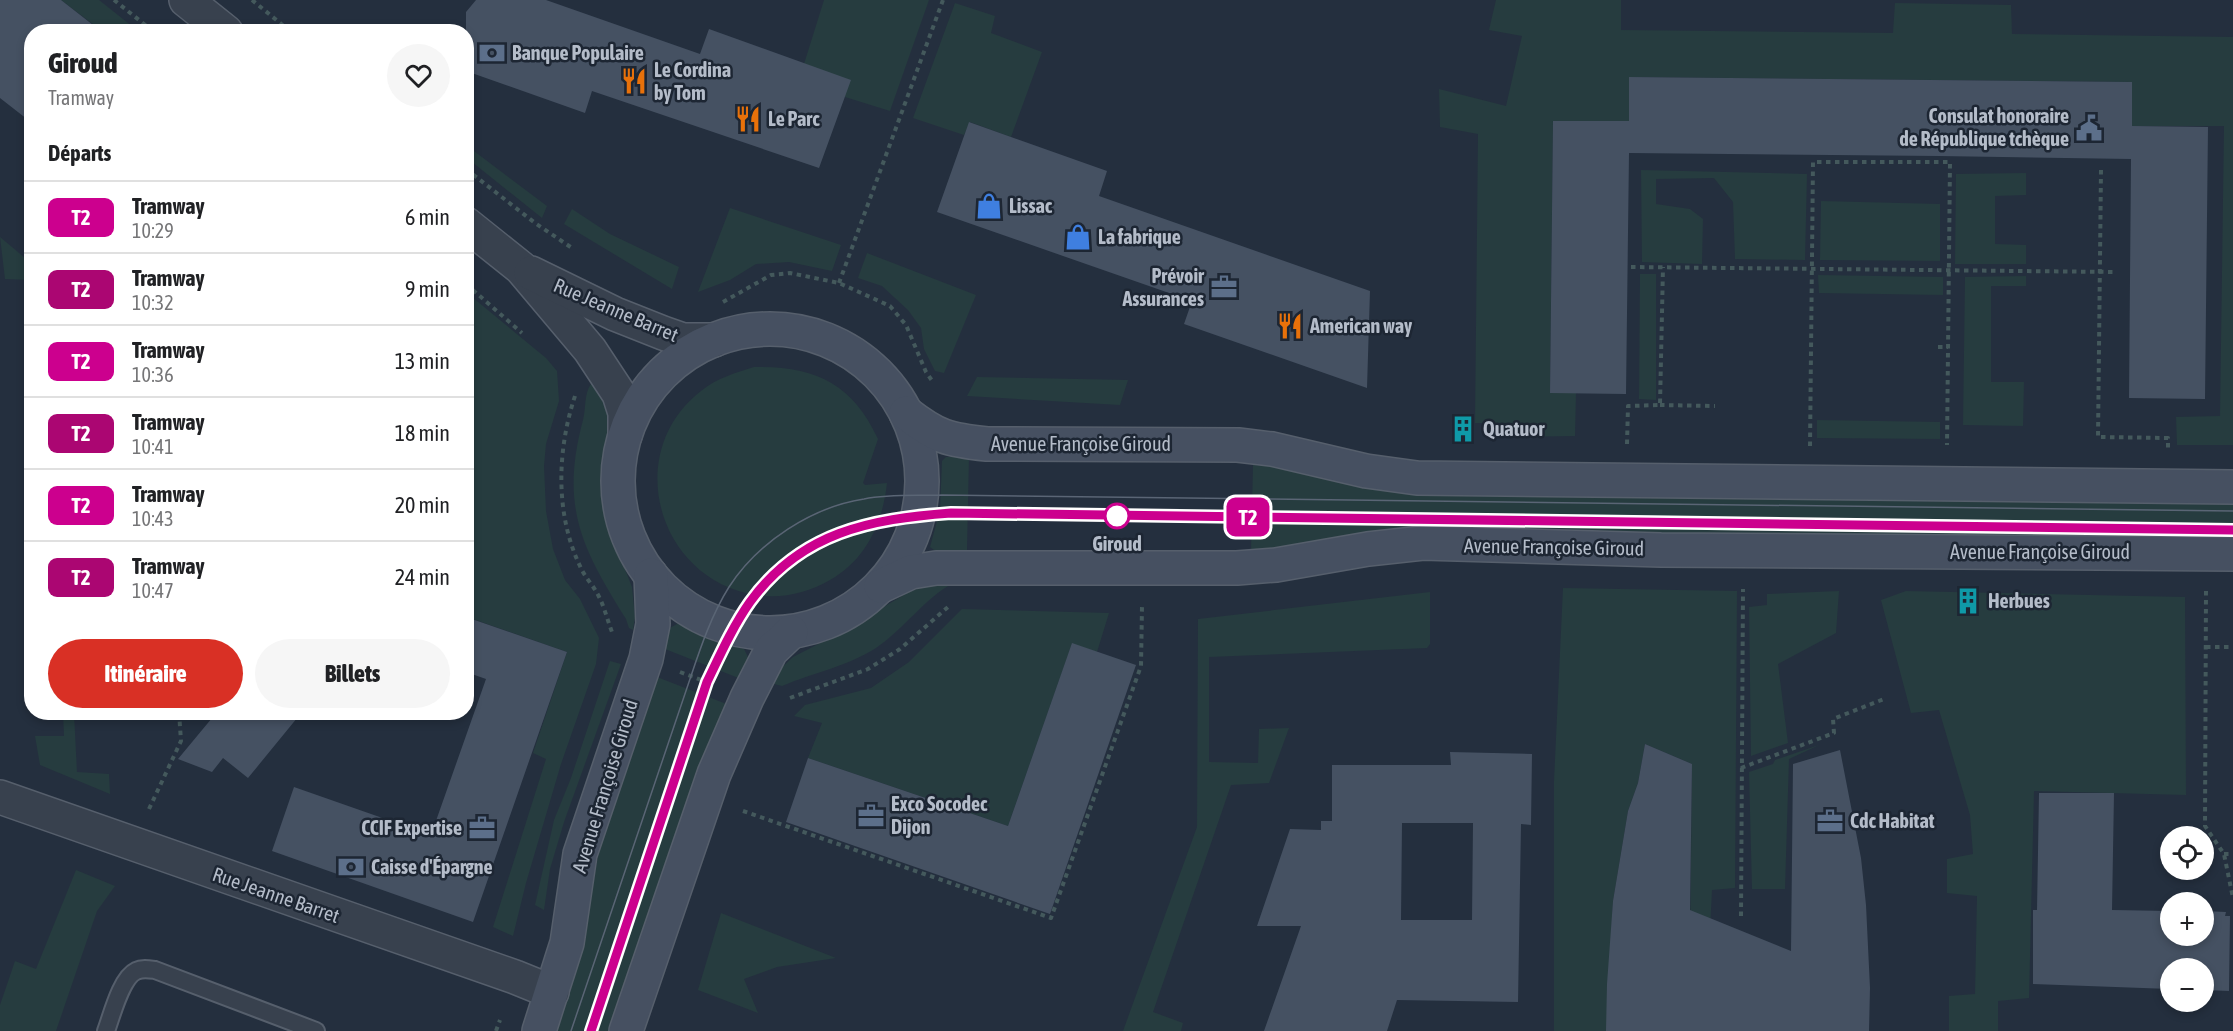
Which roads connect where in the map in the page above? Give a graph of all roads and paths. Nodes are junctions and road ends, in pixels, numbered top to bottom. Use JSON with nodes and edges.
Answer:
{"nodes":[{"id":1,"x":114,"y":0,"type":"edge"},
{"id":2,"x":186,"y":0,"type":"edge"},
{"id":3,"x":252,"y":0,"type":"edge"},
{"id":4,"x":943,"y":0,"type":"edge"},
{"id":5,"x":144,"y":24,"type":"edge"},
{"id":6,"x":216,"y":24,"type":"edge"},
{"id":7,"x":281,"y":24,"type":"edge"},
{"id":8,"x":2101,"y":170,"type":"dead end"},
{"id":9,"x":474,"y":175,"type":"edge"},
{"id":10,"x":474,"y":230,"type":"edge"},
{"id":11,"x":575,"y":249,"type":"dead end"},
{"id":12,"x":1631,"y":267,"type":"dead end"},
{"id":13,"x":1663,"y":267,"type":"junction"},
{"id":14,"x":522,"y":268,"type":"junction"},
{"id":15,"x":1812,"y":269,"type":"junction"},
{"id":16,"x":1949,"y":270,"type":"junction"},
{"id":17,"x":2100,"y":272,"type":"junction"},
{"id":18,"x":2116,"y":272,"type":"dead end"},
{"id":19,"x":839,"y":284,"type":"junction"},
{"id":20,"x":474,"y":292,"type":"edge"},
{"id":21,"x":717,"y":305,"type":"dead end"},
{"id":22,"x":528,"y":338,"type":"dead end"},
{"id":23,"x":714,"y":339,"type":"junction"},
{"id":24,"x":1938,"y":347,"type":"dead end"},
{"id":25,"x":1948,"y":347,"type":"junction"},
{"id":26,"x":590,"y":350,"type":"junction"},
{"id":27,"x":938,"y":389,"type":"dead end"},
{"id":28,"x":569,"y":391,"type":"dead end"},
{"id":29,"x":573,"y":402,"type":"junction"},
{"id":30,"x":1660,"y":405,"type":"junction"},
{"id":31,"x":1715,"y":406,"type":"dead end"},
{"id":32,"x":906,"y":413,"type":"junction"},
{"id":33,"x":626,"y":435,"type":"junction"},
{"id":34,"x":1616,"y":444,"type":"dead end"},
{"id":35,"x":1627,"y":445,"type":"junction"},
{"id":36,"x":1638,"y":445,"type":"dead end"},
{"id":37,"x":1798,"y":447,"type":"dead end"},
{"id":38,"x":1810,"y":447,"type":"junction"},
{"id":39,"x":1821,"y":447,"type":"dead end"},
{"id":40,"x":1947,"y":449,"type":"dead end"},
{"id":41,"x":2168,"y":452,"type":"dead end"},
{"id":42,"x":2233,"y":487,"type":"edge"},
{"id":43,"x":2233,"y":554,"type":"edge"},
{"id":44,"x":651,"y":575,"type":"junction"},
{"id":45,"x":1743,"y":583,"type":"dead end"},
{"id":46,"x":880,"y":586,"type":"junction"},
{"id":47,"x":2206,"y":588,"type":"dead end"},
{"id":48,"x":953,"y":601,"type":"dead end"},
{"id":49,"x":1142,"y":606,"type":"dead end"},
{"id":50,"x":791,"y":632,"type":"junction"},
{"id":51,"x":2206,"y":647,"type":"junction"},
{"id":52,"x":2233,"y":647,"type":"edge"},
{"id":53,"x":646,"y":659,"type":"junction"},
{"id":54,"x":747,"y":698,"type":"junction"},
{"id":55,"x":793,"y":698,"type":"dead end"},
{"id":56,"x":1884,"y":699,"type":"dead end"},
{"id":57,"x":180,"y":720,"type":"edge"},
{"id":58,"x":1742,"y":768,"type":"junction"},
{"id":59,"x":0,"y":797,"type":"edge"},
{"id":60,"x":743,"y":811,"type":"dead end"},
{"id":61,"x":133,"y":845,"type":"junction"},
{"id":62,"x":2224,"y":854,"type":"junction"},
{"id":63,"x":2233,"y":854,"type":"edge"},
{"id":64,"x":2233,"y":898,"type":"edge"},
{"id":65,"x":1741,"y":915,"type":"dead end"},
{"id":66,"x":552,"y":992,"type":"junction"},
{"id":67,"x":106,"y":1031,"type":"edge"},
{"id":68,"x":316,"y":1031,"type":"edge"},
{"id":69,"x":539,"y":1031,"type":"edge"},
{"id":70,"x":626,"y":1031,"type":"edge"}],
"edges":[{"from":1,"to":5,"type":"path"},
{"from":2,"to":6,"type":"street"},
{"from":3,"to":7,"type":"path"},
{"from":4,"to":19,"type":"path"},
{"from":8,"to":17,"type":"path"},
{"from":9,"to":11,"type":"path"},
{"from":10,"to":14,"type":"street","name":"Rue Jeanne Barret"},
{"from":12,"to":13,"type":"path"},
{"from":13,"to":15,"type":"path"},
{"from":13,"to":30,"type":"path"},
{"from":14,"to":23,"type":"street","name":"Rue Jeanne Barret"},
{"from":14,"to":26,"type":"street","name":"Rue Jeanne Barret"},
{"from":15,"to":16,"type":"path"},
{"from":15,"to":16,"type":"path"},
{"from":15,"to":38,"type":"path"},
{"from":16,"to":17,"type":"path"},
{"from":16,"to":25,"type":"path"},
{"from":17,"to":18,"type":"path"},
{"from":17,"to":41,"type":"path"},
{"from":19,"to":21,"type":"path"},
{"from":19,"to":27,"type":"path"},
{"from":20,"to":22,"type":"path"},
{"from":23,"to":32,"type":"street","name":"Avenue Françoise Giroud"},
{"from":23,"to":33,"type":"street","name":"Avenue Françoise Giroud"},
{"from":24,"to":25,"type":"path"},
{"from":25,"to":40,"type":"path"},
{"from":26,"to":29,"type":"path"},
{"from":26,"to":33,"type":"street","name":"Rue Jeanne Barret"},
{"from":28,"to":29,"type":"path"},
{"from":29,"to":53,"type":"path"},
{"from":30,"to":31,"type":"path"},
{"from":30,"to":35,"type":"path"},
{"from":32,"to":42,"type":"street","name":"Avenue Françoise Giroud"},
{"from":32,"to":46,"type":"street","name":"Avenue Françoise Giroud"},
{"from":33,"to":44,"type":"street","name":"Avenue Françoise Giroud"},
{"from":34,"to":35,"type":"path"},
{"from":35,"to":36,"type":"path"},
{"from":37,"to":38,"type":"path"},
{"from":38,"to":39,"type":"path"},
{"from":43,"to":46,"type":"street","name":"Avenue Françoise Giroud"},
{"from":44,"to":50,"type":"street","name":"Avenue Françoise Giroud"},
{"from":44,"to":53,"type":"street","name":"Avenue Françoise Giroud"},
{"from":45,"to":58,"type":"path"},
{"from":46,"to":50,"type":"street","name":"Avenue Françoise Giroud"},
{"from":47,"to":51,"type":"path"},
{"from":48,"to":55,"type":"path"},
{"from":49,"to":60,"type":"path"},
{"from":50,"to":54,"type":"street"},
{"from":51,"to":52,"type":"path"},
{"from":51,"to":62,"type":"path"},
{"from":53,"to":54,"type":"path"},
{"from":53,"to":66,"type":"street","name":"Avenue Françoise Giroud"},
{"from":54,"to":70,"type":"street"},
{"from":56,"to":58,"type":"path"},
{"from":57,"to":61,"type":"path"},
{"from":58,"to":65,"type":"path"},
{"from":59,"to":61,"type":"street","name":"Rue Jeanne Barret"},
{"from":61,"to":66,"type":"street","name":"Rue Jeanne Barret"},
{"from":62,"to":63,"type":"path"},
{"from":62,"to":64,"type":"path"},
{"from":66,"to":69,"type":"street","name":"Avenue Françoise Giroud"},
{"from":67,"to":68,"type":"lane"}]}
